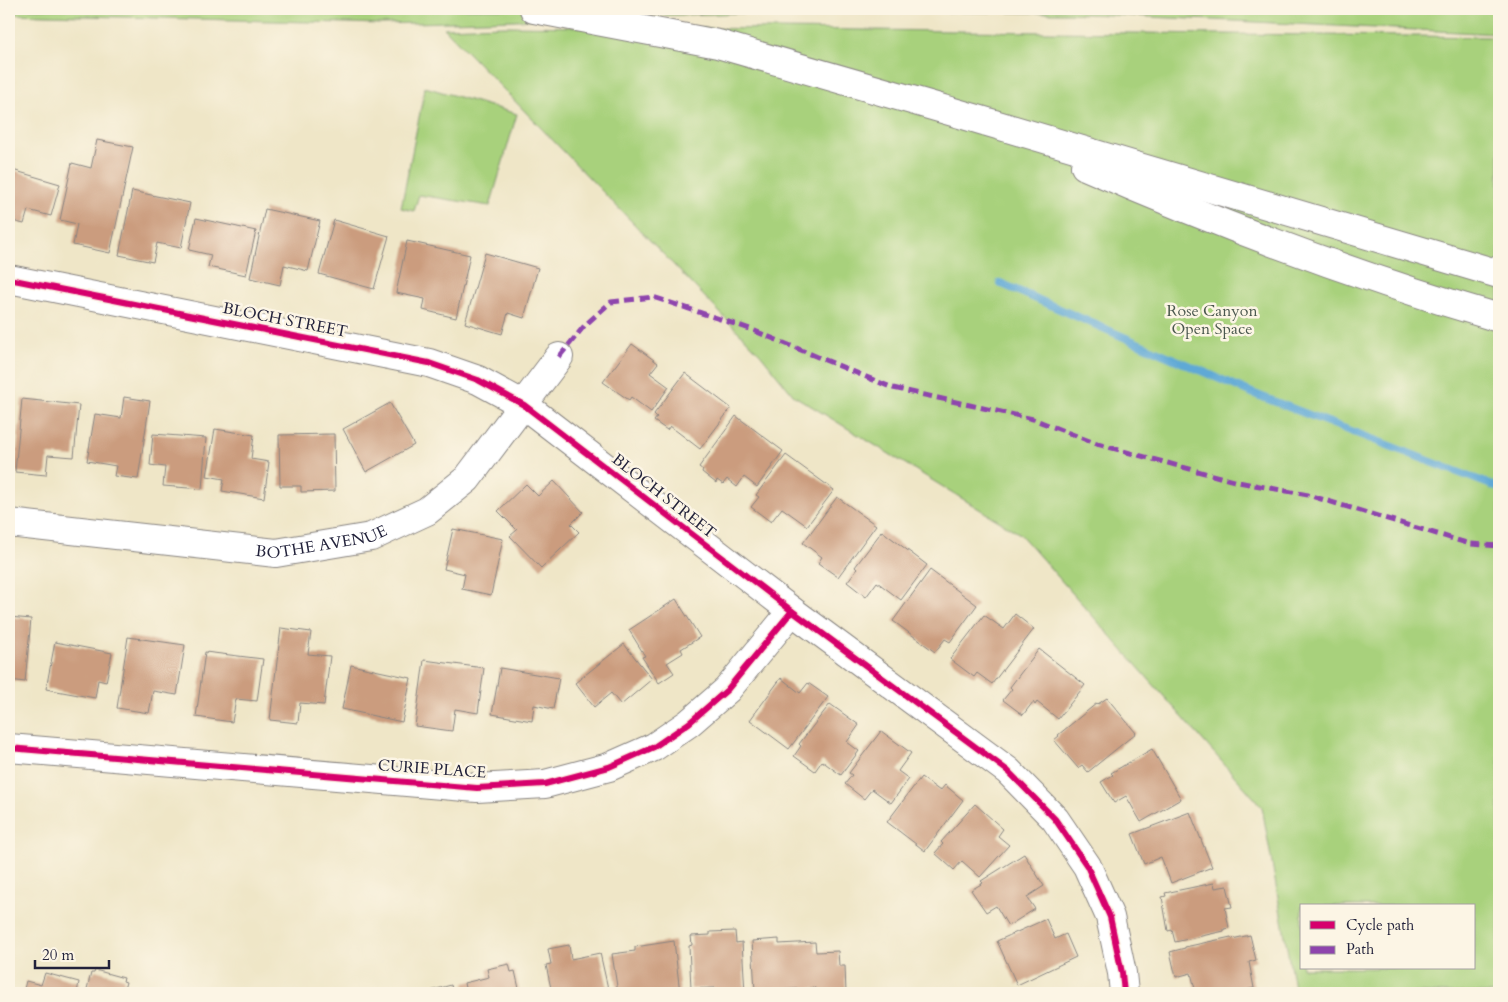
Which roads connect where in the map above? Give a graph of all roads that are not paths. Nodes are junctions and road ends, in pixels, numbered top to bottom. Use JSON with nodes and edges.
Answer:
{"nodes":[{"id":1,"x":534,"y":9,"type":"edge"},
{"id":2,"x":974,"y":118,"type":"junction"},
{"id":3,"x":1499,"y":274,"type":"edge"},
{"id":4,"x":9,"y":279,"type":"edge"},
{"id":5,"x":1499,"y":318,"type":"edge"},
{"id":6,"x":559,"y":357,"type":"dead end"},
{"id":7,"x":524,"y":405,"type":"junction"},
{"id":8,"x":9,"y":523,"type":"edge"},
{"id":9,"x":792,"y":612,"type":"junction"},
{"id":10,"x":9,"y":748,"type":"edge"},
{"id":11,"x":1124,"y":993,"type":"edge"}],
"edges":[{"from":1,"to":2,"type":"main road"},
{"from":2,"to":3,"type":"main road"},
{"from":2,"to":5,"type":"main road"},
{"from":4,"to":7,"type":"main road","name":"BLOCH STREET"},
{"from":6,"to":7,"type":"main road","name":"BOTHE AVENUE"},
{"from":7,"to":8,"type":"main road","name":"BOTHE AVENUE"},
{"from":7,"to":9,"type":"main road","name":"BLOCH STREET"},
{"from":9,"to":10,"type":"main road","name":"CURIE PLACE"},
{"from":9,"to":11,"type":"main road","name":"BLOCH STREET"}]}
